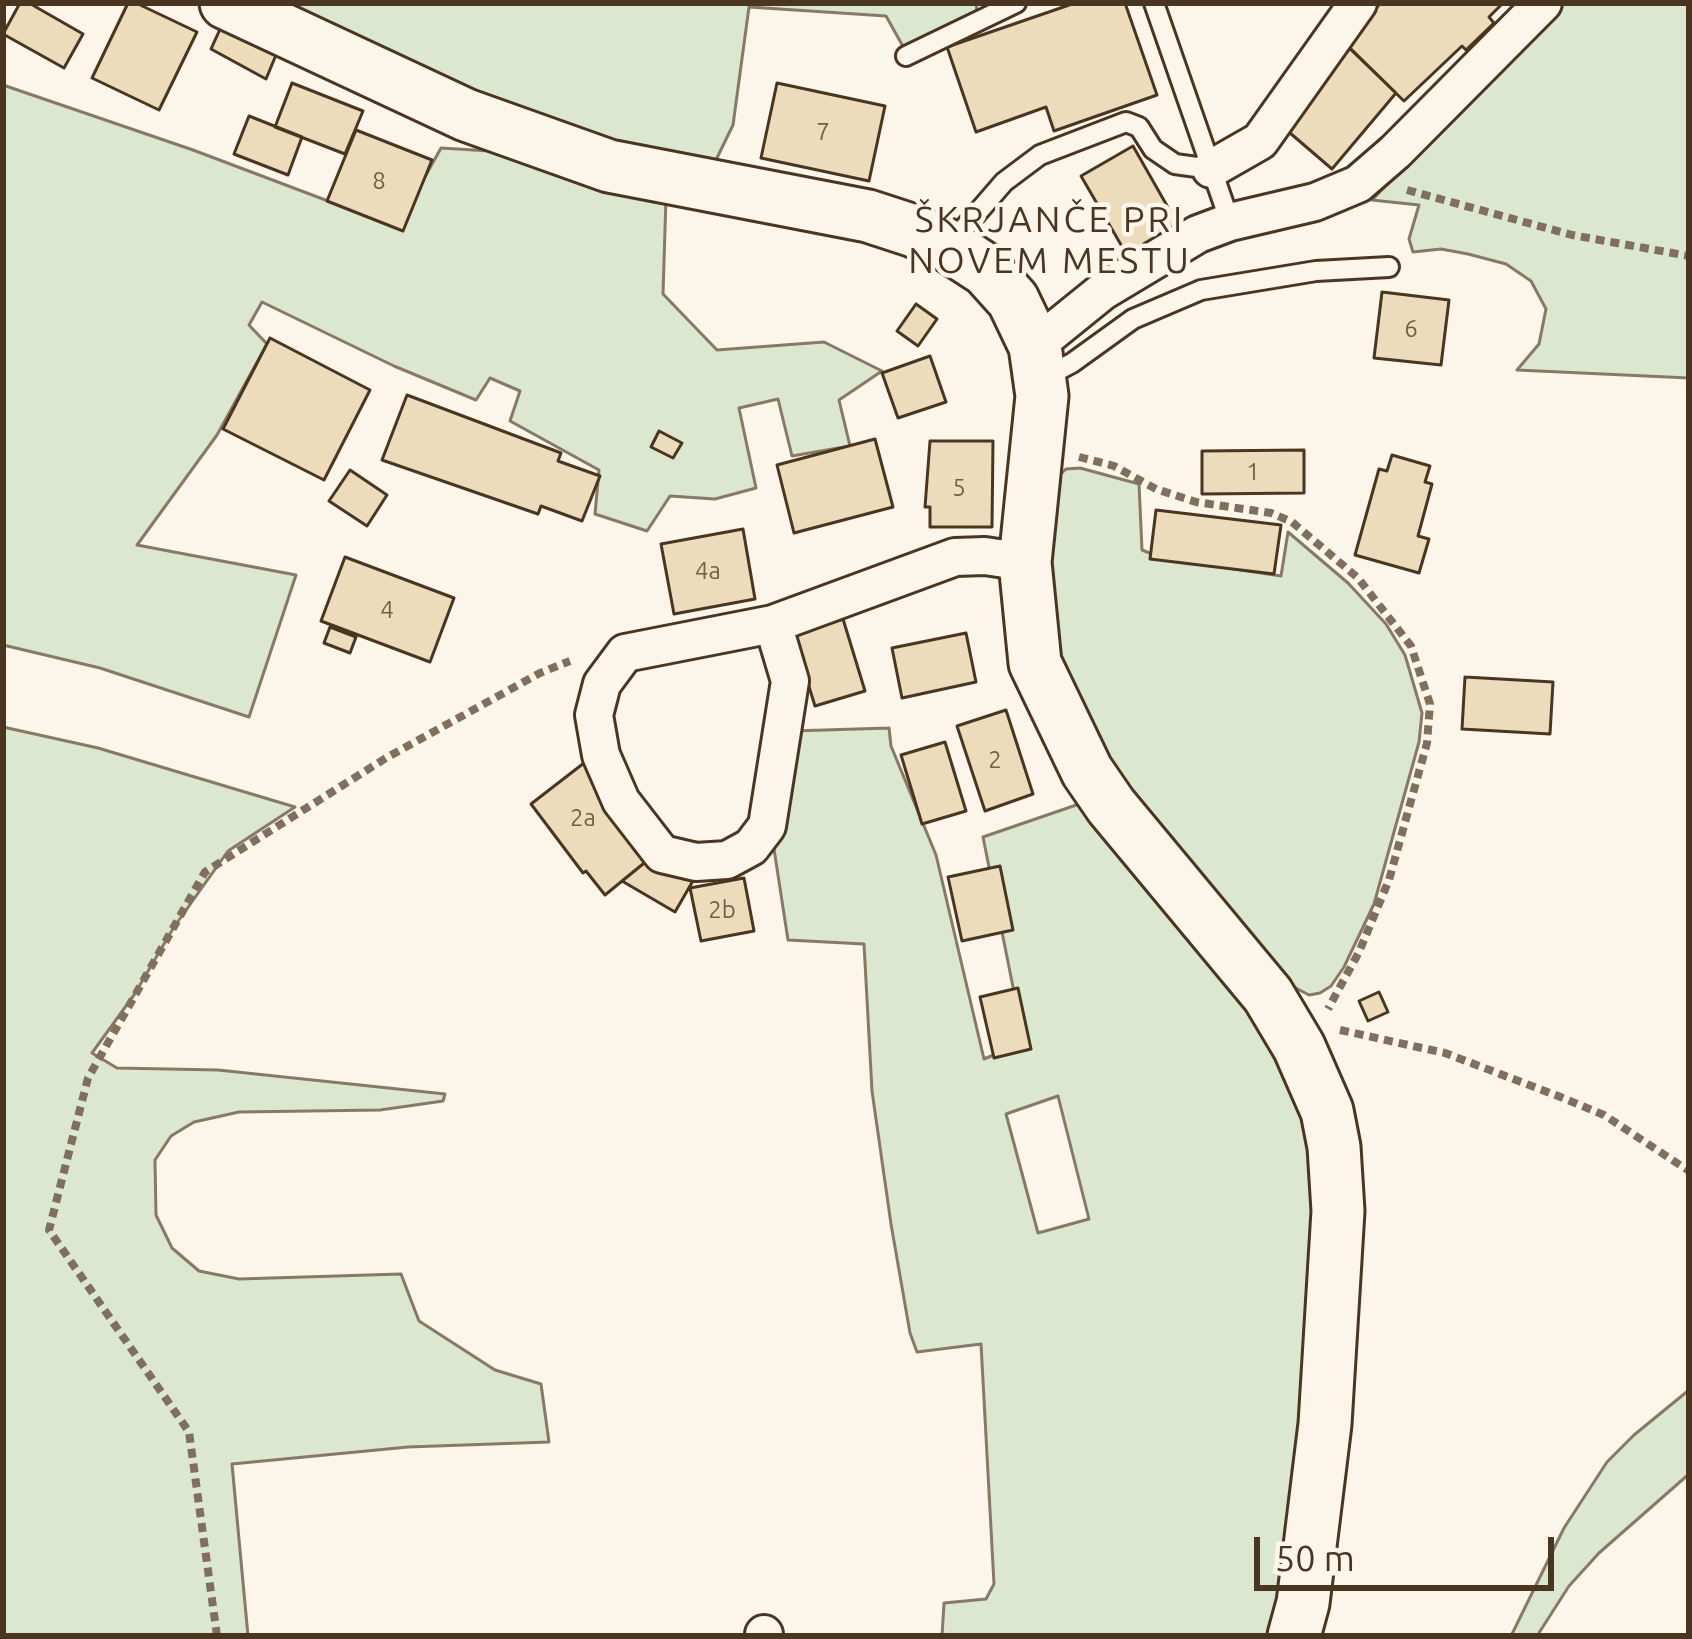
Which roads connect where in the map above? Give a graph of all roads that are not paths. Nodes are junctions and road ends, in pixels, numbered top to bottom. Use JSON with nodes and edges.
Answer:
{"nodes":[{"id":1,"x":226,"y":3,"type":"edge"},
{"id":2,"x":1016,"y":3,"type":"edge"},
{"id":3,"x":1154,"y":3,"type":"edge"},
{"id":4,"x":1358,"y":3,"type":"edge"},
{"id":5,"x":1543,"y":3,"type":"edge"},
{"id":6,"x":906,"y":56,"type":"dead end"},
{"id":7,"x":1211,"y":169,"type":"junction"},
{"id":8,"x":1230,"y":223,"type":"junction"},
{"id":9,"x":949,"y":246,"type":"junction"},
{"id":10,"x":1389,"y":267,"type":"dead end"},
{"id":11,"x":1037,"y":363,"type":"junction"},
{"id":12,"x":1025,"y":562,"type":"junction"},
{"id":13,"x":772,"y":625,"type":"junction"},
{"id":14,"x":1294,"y":1636,"type":"edge"}],
"edges":[{"from":1,"to":9,"type":"street"},
{"from":2,"to":6,"type":"lane"},
{"from":3,"to":7,"type":"lane"},
{"from":4,"to":7,"type":"street"},
{"from":5,"to":8,"type":"street"},
{"from":7,"to":8,"type":"lane"},
{"from":7,"to":9,"type":"lane"},
{"from":8,"to":11,"type":"street"},
{"from":9,"to":11,"type":"street"},
{"from":10,"to":11,"type":"lane"},
{"from":11,"to":12,"type":"street"},
{"from":12,"to":13,"type":"street"},
{"from":12,"to":14,"type":"street"},
{"from":13,"to":13,"type":"street"}]}
